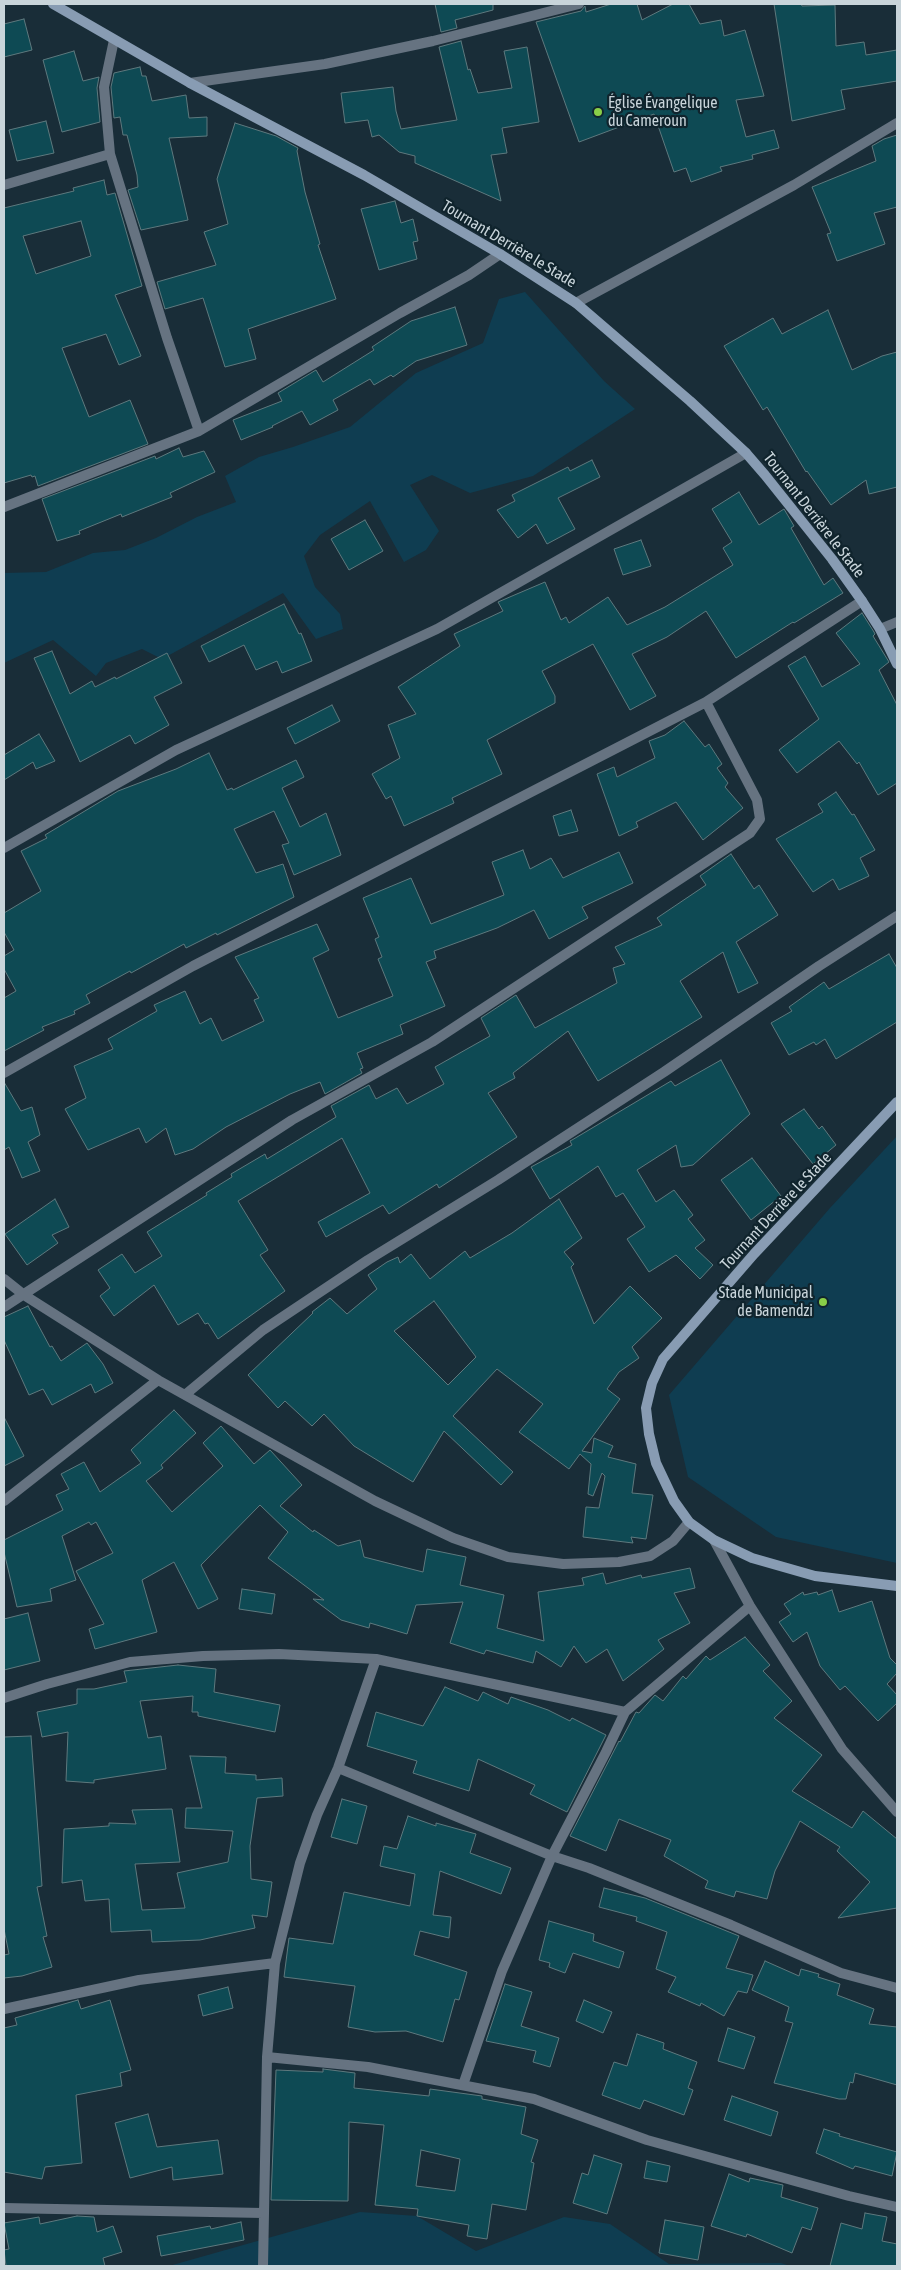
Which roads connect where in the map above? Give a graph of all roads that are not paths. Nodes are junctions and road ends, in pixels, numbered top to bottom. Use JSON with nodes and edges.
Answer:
{"nodes":[{"id":1,"x":53,"y":4,"type":"edge"},
{"id":2,"x":579,"y":4,"type":"edge"},
{"id":3,"x":114,"y":40,"type":"junction"},
{"id":4,"x":190,"y":83,"type":"junction"},
{"id":5,"x":897,"y":123,"type":"edge"},
{"id":6,"x":110,"y":154,"type":"junction"},
{"id":7,"x":4,"y":184,"type":"edge"},
{"id":8,"x":500,"y":254,"type":"junction"},
{"id":9,"x":576,"y":303,"type":"junction"},
{"id":10,"x":199,"y":431,"type":"junction"},
{"id":11,"x":746,"y":453,"type":"junction"},
{"id":12,"x":4,"y":507,"type":"edge"},
{"id":13,"x":862,"y":601,"type":"junction"},
{"id":14,"x":897,"y":622,"type":"edge"},
{"id":15,"x":880,"y":629,"type":"junction"},
{"id":16,"x":897,"y":664,"type":"edge"},
{"id":17,"x":706,"y":702,"type":"junction"},
{"id":18,"x":4,"y":848,"type":"edge"},
{"id":19,"x":897,"y":916,"type":"edge"},
{"id":20,"x":4,"y":1073,"type":"edge"},
{"id":21,"x":897,"y":1102,"type":"edge"},
{"id":22,"x":4,"y":1279,"type":"edge"},
{"id":23,"x":24,"y":1295,"type":"junction"},
{"id":24,"x":4,"y":1306,"type":"edge"},
{"id":25,"x":158,"y":1380,"type":"junction"},
{"id":26,"x":186,"y":1394,"type":"junction"},
{"id":27,"x":4,"y":1501,"type":"edge"},
{"id":28,"x":689,"y":1522,"type":"junction"},
{"id":29,"x":714,"y":1540,"type":"junction"},
{"id":30,"x":897,"y":1586,"type":"edge"},
{"id":31,"x":750,"y":1606,"type":"junction"},
{"id":32,"x":376,"y":1660,"type":"junction"},
{"id":33,"x":4,"y":1698,"type":"edge"},
{"id":34,"x":624,"y":1712,"type":"junction"},
{"id":35,"x":338,"y":1768,"type":"junction"},
{"id":36,"x":897,"y":1812,"type":"edge"},
{"id":37,"x":552,"y":1856,"type":"junction"},
{"id":38,"x":275,"y":1963,"type":"junction"},
{"id":39,"x":897,"y":1988,"type":"edge"},
{"id":40,"x":4,"y":2009,"type":"edge"},
{"id":41,"x":267,"y":2056,"type":"junction"},
{"id":42,"x":463,"y":2085,"type":"junction"},
{"id":43,"x":897,"y":2207,"type":"edge"},
{"id":44,"x":4,"y":2208,"type":"edge"},
{"id":45,"x":263,"y":2213,"type":"junction"},
{"id":46,"x":263,"y":2266,"type":"edge"}],
"edges":[{"from":1,"to":3,"type":"street","name":"Tournant Derrière le Stade"},
{"from":2,"to":4,"type":"street"},
{"from":3,"to":4,"type":"street","name":"Tournant Derrière le Stade"},
{"from":3,"to":6,"type":"street"},
{"from":4,"to":8,"type":"street","name":"Tournant Derrière le Stade"},
{"from":5,"to":9,"type":"street"},
{"from":6,"to":7,"type":"street"},
{"from":6,"to":10,"type":"street"},
{"from":8,"to":9,"type":"street","name":"Tournant Derrière le Stade"},
{"from":8,"to":10,"type":"street"},
{"from":9,"to":11,"type":"street","name":"Tournant Derrière le Stade"},
{"from":10,"to":12,"type":"street"},
{"from":11,"to":13,"type":"street","name":"Tournant Derrière le Stade"},
{"from":11,"to":18,"type":"street"},
{"from":13,"to":15,"type":"street","name":"Tournant Derrière le Stade"},
{"from":13,"to":17,"type":"street"},
{"from":14,"to":15,"type":"street"},
{"from":15,"to":16,"type":"street","name":"Tournant Derrière le Stade"},
{"from":17,"to":20,"type":"street"},
{"from":17,"to":23,"type":"street"},
{"from":19,"to":26,"type":"street"},
{"from":21,"to":28,"type":"street","name":"Tournant Derrière le Stade"},
{"from":22,"to":23,"type":"street"},
{"from":23,"to":24,"type":"street"},
{"from":23,"to":25,"type":"street"},
{"from":25,"to":26,"type":"street"},
{"from":25,"to":27,"type":"street"},
{"from":26,"to":28,"type":"street"},
{"from":28,"to":29,"type":"street","name":"Tournant Derrière le Stade"},
{"from":29,"to":30,"type":"street","name":"Tournant Derrière le Stade"},
{"from":29,"to":31,"type":"street"},
{"from":31,"to":34,"type":"street"},
{"from":31,"to":36,"type":"street"},
{"from":32,"to":33,"type":"street"},
{"from":32,"to":34,"type":"street"},
{"from":32,"to":35,"type":"street"},
{"from":34,"to":37,"type":"street"},
{"from":35,"to":37,"type":"street"},
{"from":35,"to":38,"type":"street"},
{"from":37,"to":39,"type":"street"},
{"from":37,"to":42,"type":"street"},
{"from":38,"to":40,"type":"street"},
{"from":38,"to":41,"type":"street"},
{"from":41,"to":42,"type":"street"},
{"from":41,"to":45,"type":"street"},
{"from":42,"to":43,"type":"street"},
{"from":44,"to":45,"type":"street"},
{"from":45,"to":46,"type":"street"}]}
